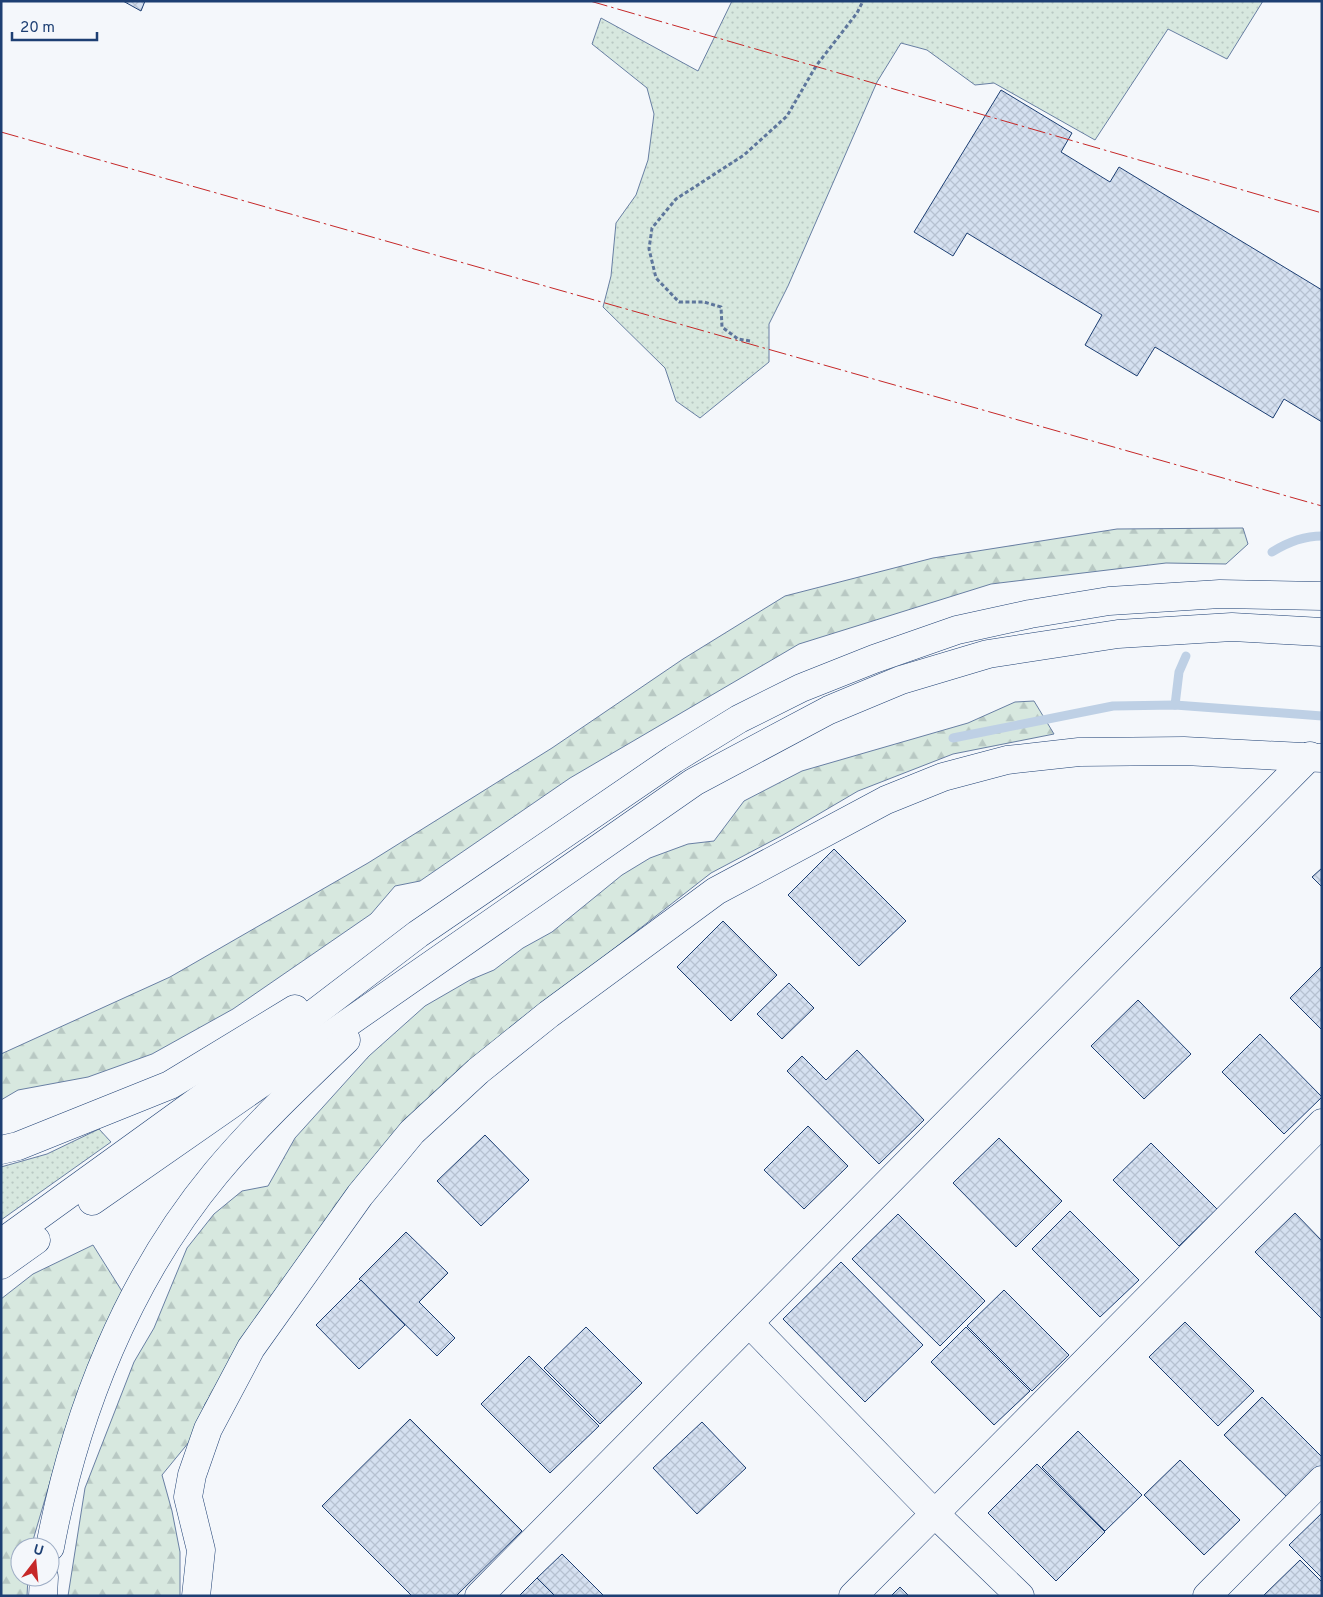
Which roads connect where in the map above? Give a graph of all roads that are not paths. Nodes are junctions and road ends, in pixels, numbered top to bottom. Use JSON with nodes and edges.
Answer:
{"nodes":[{"id":1,"x":1322,"y":596,"type":"edge"},
{"id":2,"x":1322,"y":632,"type":"edge"},
{"id":3,"x":1316,"y":757,"type":"edge"},
{"id":4,"x":418,"y":934,"type":"junction"},
{"id":5,"x":410,"y":978,"type":"junction"},
{"id":6,"x":1322,"y":1123,"type":"edge"},
{"id":7,"x":1,"y":1150,"type":"edge"},
{"id":8,"x":1,"y":1242,"type":"edge"},
{"id":9,"x":1,"y":1265,"type":"edge"},
{"id":10,"x":750,"y":1324,"type":"junction"},
{"id":11,"x":1322,"y":1480,"type":"edge"},
{"id":12,"x":935,"y":1514,"type":"junction"},
{"id":13,"x":52,"y":1537,"type":"edge"},
{"id":14,"x":196,"y":1596,"type":"edge"},
{"id":15,"x":478,"y":1596,"type":"edge"},
{"id":16,"x":853,"y":1596,"type":"edge"},
{"id":17,"x":1020,"y":1596,"type":"edge"},
{"id":18,"x":1207,"y":1596,"type":"edge"}],
"edges":[{"from":1,"to":4,"type":"main road"},
{"from":2,"to":5,"type":"main road"},
{"from":3,"to":10,"type":"main road"},
{"from":3,"to":14,"type":"main road"},
{"from":4,"to":7,"type":"main road"},
{"from":4,"to":8,"type":"main road"},
{"from":5,"to":9,"type":"main road"},
{"from":5,"to":13,"type":"main road"},
{"from":6,"to":12,"type":"main road"},
{"from":10,"to":12,"type":"main road"},
{"from":10,"to":15,"type":"main road"},
{"from":11,"to":18,"type":"main road"},
{"from":12,"to":16,"type":"main road"},
{"from":12,"to":17,"type":"main road"}]}
